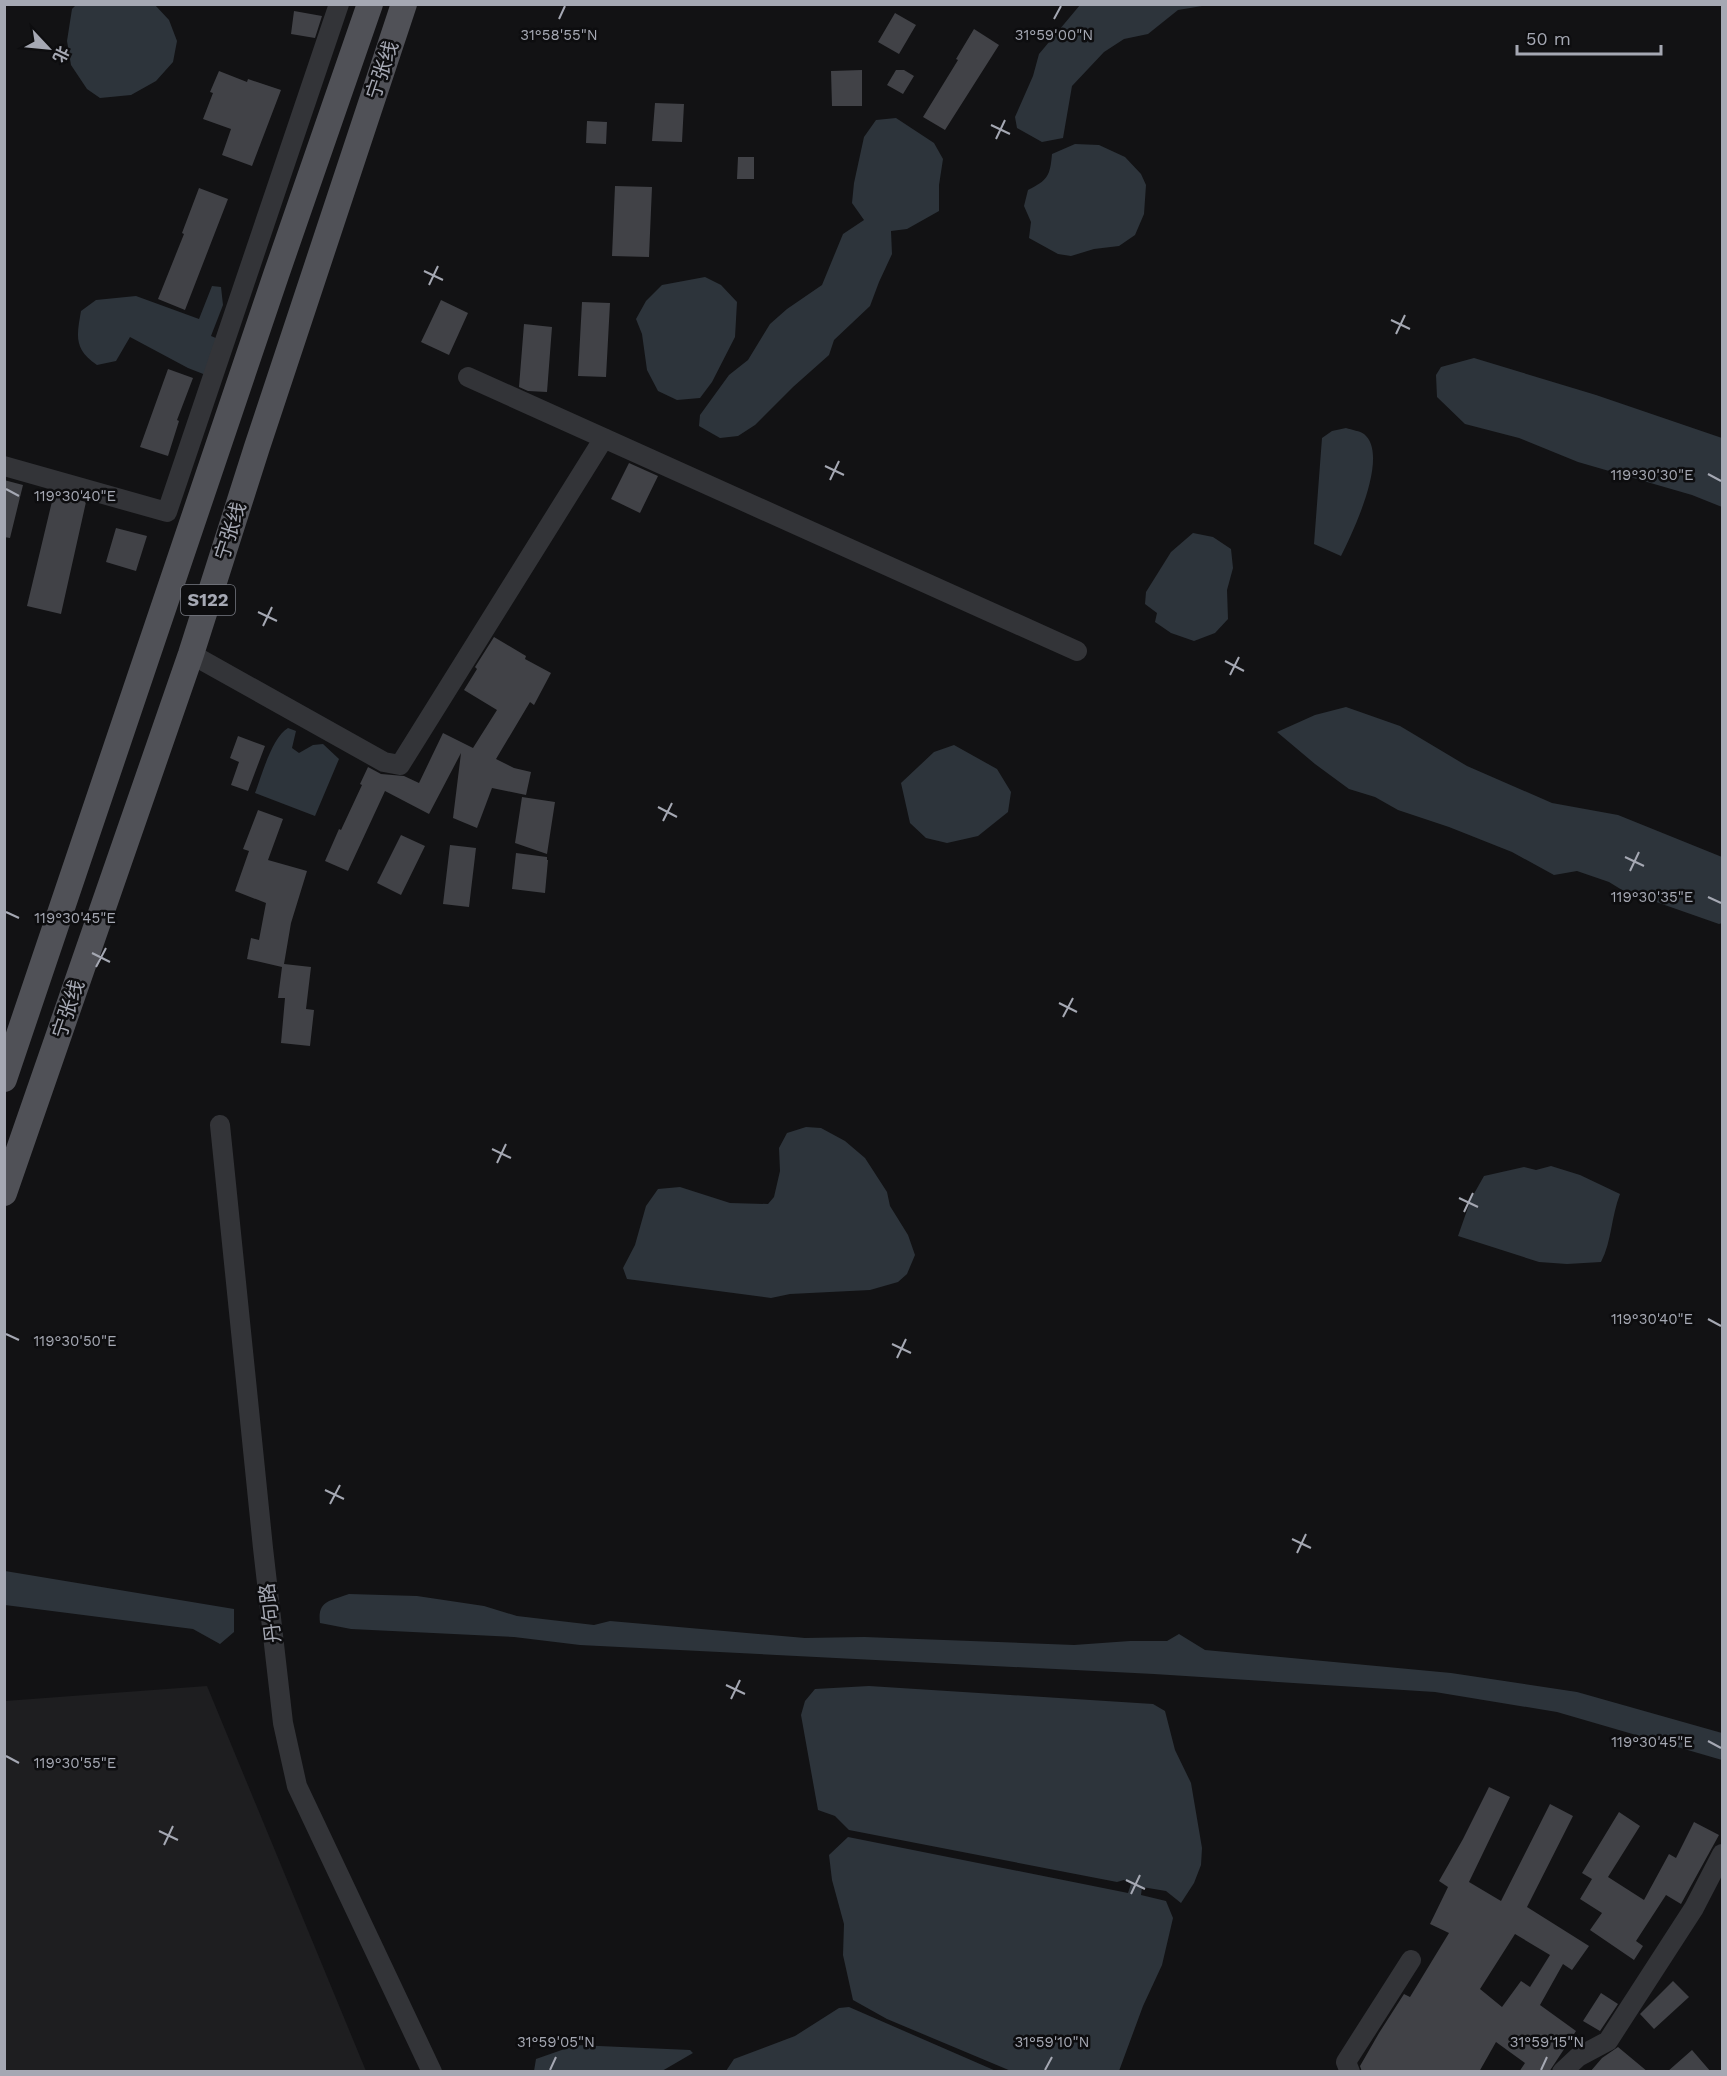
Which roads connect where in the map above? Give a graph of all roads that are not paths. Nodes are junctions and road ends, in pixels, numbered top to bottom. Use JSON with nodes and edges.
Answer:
{"nodes":[{"id":1,"x":339,"y":4,"type":"edge"},
{"id":2,"x":370,"y":4,"type":"edge"},
{"id":3,"x":404,"y":4,"type":"edge"},
{"id":4,"x":468,"y":377,"type":"dead end"},
{"id":5,"x":604,"y":438,"type":"junction"},
{"id":6,"x":4,"y":466,"type":"edge"},
{"id":7,"x":1077,"y":651,"type":"dead end"},
{"id":8,"x":191,"y":654,"type":"junction"},
{"id":9,"x":4,"y":1079,"type":"edge"},
{"id":10,"x":220,"y":1125,"type":"dead end"},
{"id":11,"x":4,"y":1193,"type":"edge"},
{"id":12,"x":1722,"y":1854,"type":"edge"},
{"id":13,"x":1411,"y":1960,"type":"dead end"},
{"id":14,"x":432,"y":2072,"type":"edge"},
{"id":15,"x":1350,"y":2072,"type":"edge"},
{"id":16,"x":1562,"y":2072,"type":"edge"}],
"edges":[{"from":1,"to":6,"type":"street"},
{"from":2,"to":9,"type":"main road","name":"宁张线","number":"S122"},
{"from":3,"to":8,"type":"main road","name":"宁张线","number":"S122"},
{"from":4,"to":5,"type":"street"},
{"from":5,"to":7,"type":"street"},
{"from":5,"to":8,"type":"street"},
{"from":8,"to":11,"type":"main road","name":"宁张线","number":"S122"},
{"from":10,"to":14,"type":"street","name":"丹句路"},
{"from":12,"to":16,"type":"street"},
{"from":13,"to":15,"type":"street"}]}
